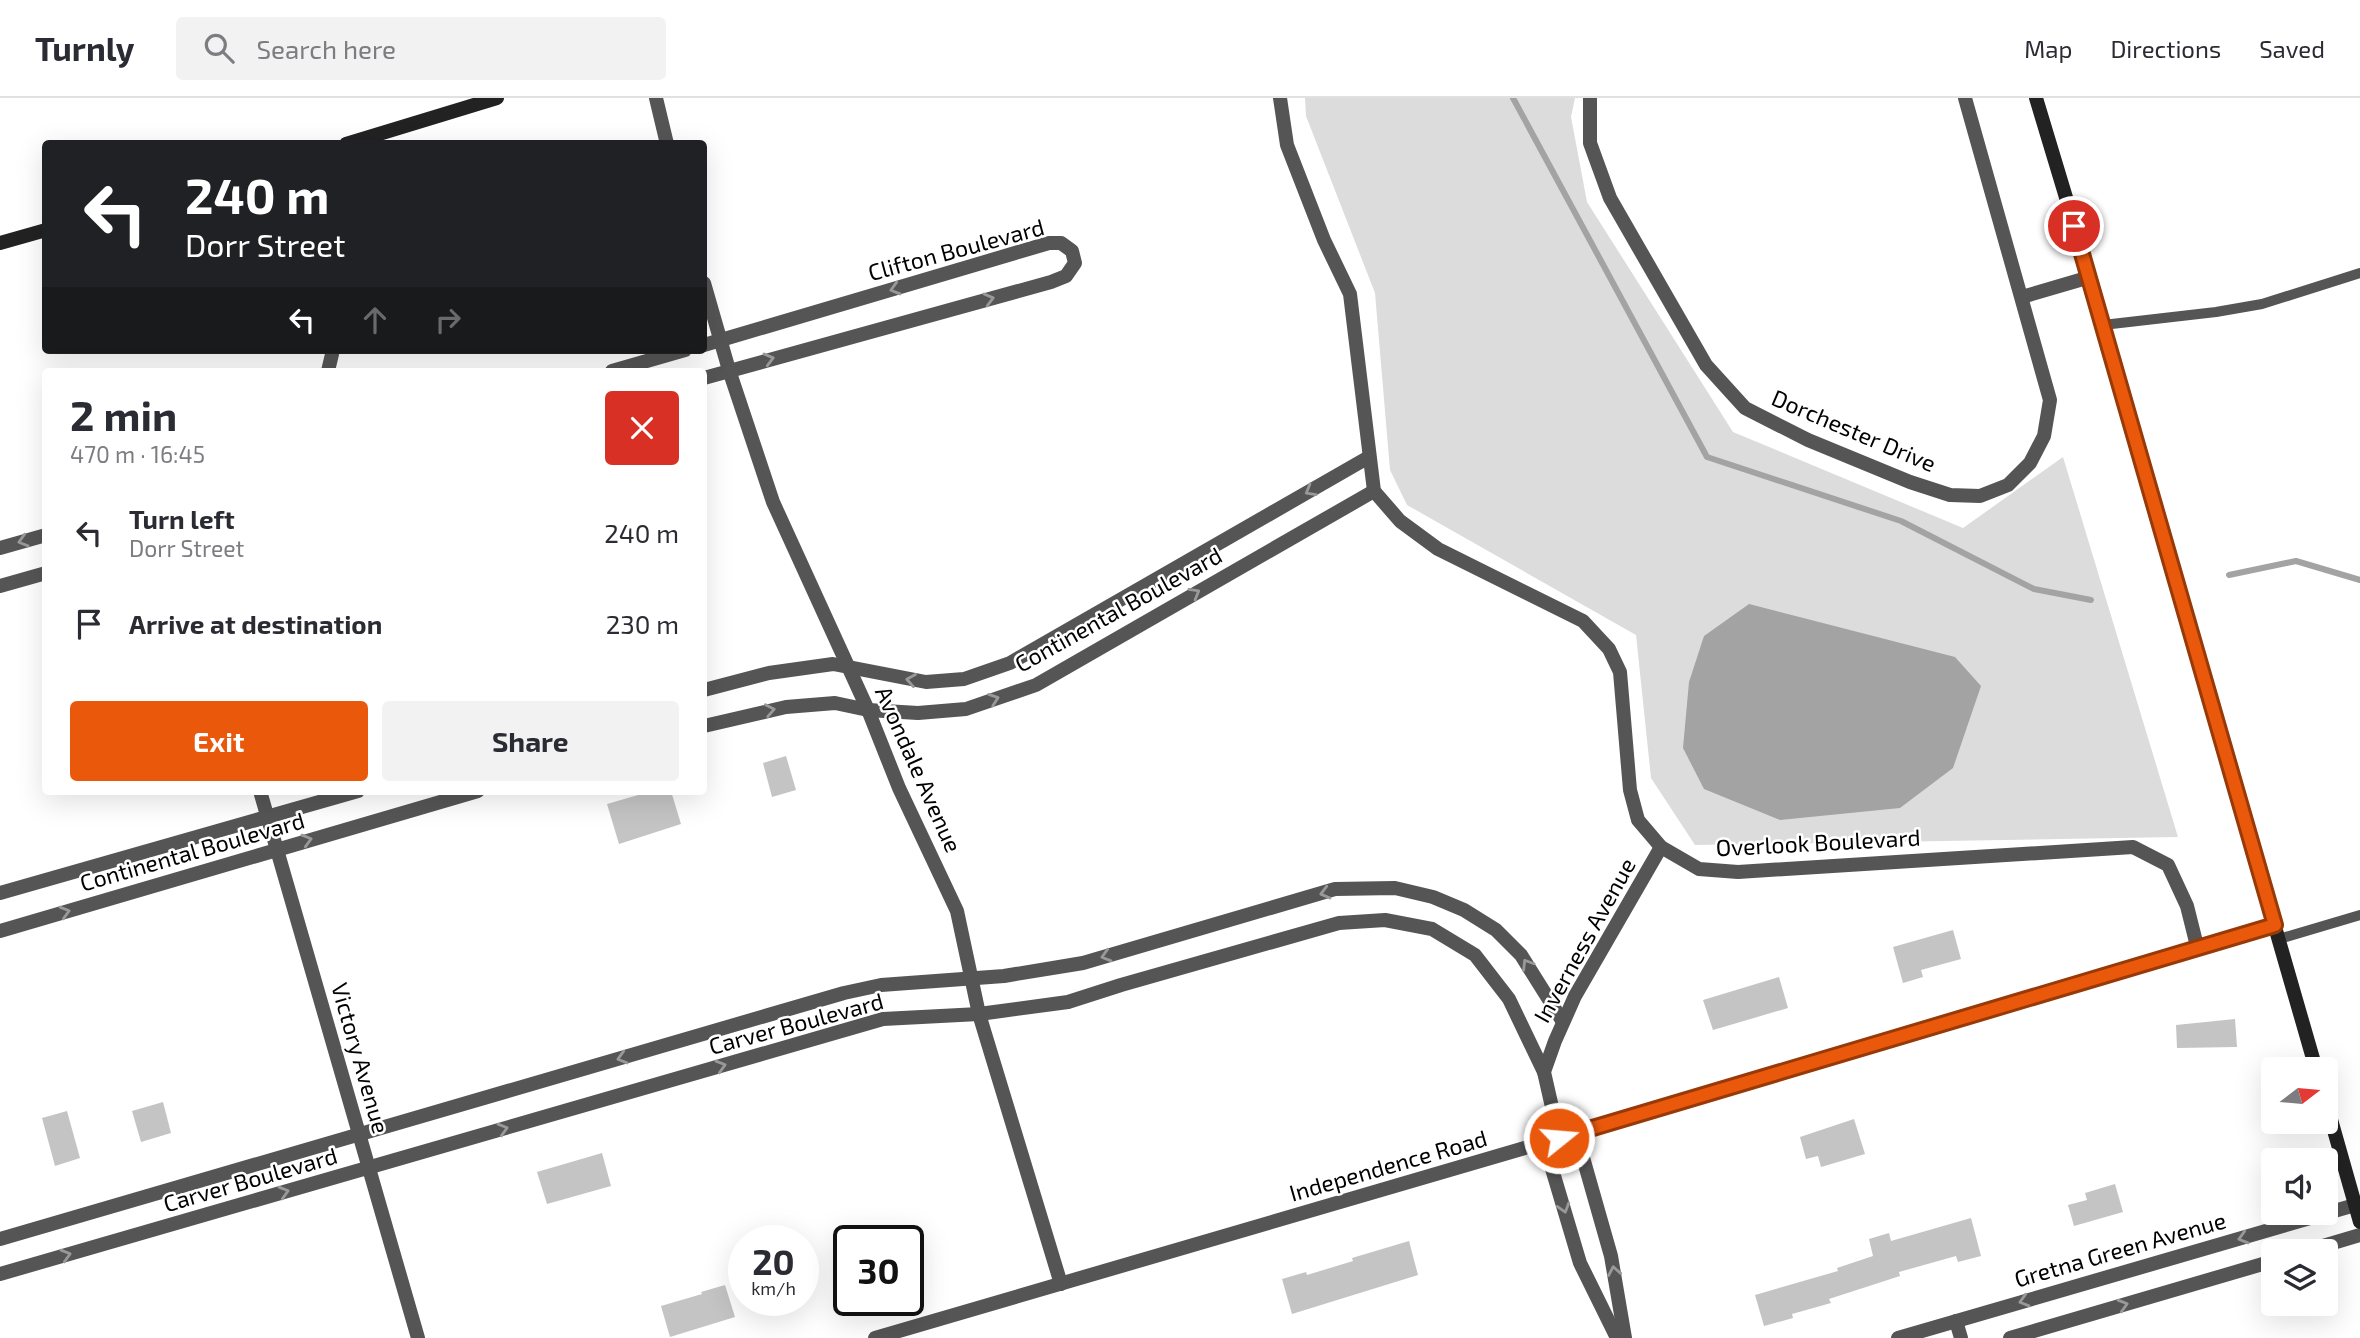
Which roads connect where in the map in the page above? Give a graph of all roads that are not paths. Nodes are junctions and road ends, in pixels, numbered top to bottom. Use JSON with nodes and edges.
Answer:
{"nodes":[{"id":1,"x":497,"y":98,"type":"edge"},
{"id":2,"x":656,"y":98,"type":"edge"},
{"id":3,"x":1280,"y":98,"type":"edge"},
{"id":4,"x":1590,"y":98,"type":"edge"},
{"id":5,"x":1965,"y":98,"type":"edge"},
{"id":6,"x":2036,"y":98,"type":"edge"},
{"id":7,"x":359,"y":140,"type":"edge"},
{"id":8,"x":666,"y":140,"type":"edge"},
{"id":9,"x":42,"y":231,"type":"edge"},
{"id":10,"x":0,"y":243,"type":"edge"},
{"id":11,"x":2360,"y":273,"type":"edge"},
{"id":12,"x":2090,"y":277,"type":"junction"},
{"id":13,"x":707,"y":294,"type":"edge"},
{"id":14,"x":2022,"y":297,"type":"junction"},
{"id":15,"x":2103,"y":324,"type":"junction"},
{"id":16,"x":720,"y":340,"type":"junction"},
{"id":17,"x":707,"y":344,"type":"edge"},
{"id":18,"x":671,"y":354,"type":"edge"},
{"id":19,"x":622,"y":368,"type":"edge"},
{"id":20,"x":729,"y":370,"type":"junction"},
{"id":21,"x":707,"y":377,"type":"edge"},
{"id":22,"x":1369,"y":457,"type":"junction"},
{"id":23,"x":1374,"y":491,"type":"junction"},
{"id":24,"x":42,"y":536,"type":"edge"},
{"id":25,"x":0,"y":548,"type":"edge"},
{"id":26,"x":42,"y":574,"type":"edge"},
{"id":27,"x":0,"y":586,"type":"edge"},
{"id":28,"x":848,"y":667,"type":"junction"},
{"id":29,"x":707,"y":689,"type":"edge"},
{"id":30,"x":868,"y":710,"type":"junction"},
{"id":31,"x":707,"y":725,"type":"edge"},
{"id":32,"x":261,"y":795,"type":"edge"},
{"id":33,"x":344,"y":795,"type":"edge"},
{"id":34,"x":464,"y":795,"type":"edge"},
{"id":35,"x":268,"y":817,"type":"junction"},
{"id":36,"x":1661,"y":847,"type":"junction"},
{"id":37,"x":278,"y":849,"type":"junction"},
{"id":38,"x":0,"y":893,"type":"edge"},
{"id":39,"x":2360,"y":915,"type":"edge"},
{"id":40,"x":2275,"y":925,"type":"junction"},
{"id":41,"x":0,"y":931,"type":"edge"},
{"id":42,"x":2279,"y":939,"type":"junction"},
{"id":43,"x":2197,"y":946,"type":"junction"},
{"id":44,"x":971,"y":978,"type":"junction"},
{"id":45,"x":979,"y":1014,"type":"junction"},
{"id":46,"x":1563,"y":1022,"type":"junction"},
{"id":47,"x":2313,"y":1057,"type":"edge"},
{"id":48,"x":1544,"y":1072,"type":"junction"},
{"id":49,"x":1576,"y":1133,"type":"junction"},
{"id":50,"x":2335,"y":1134,"type":"edge"},
{"id":51,"x":359,"y":1136,"type":"junction"},
{"id":52,"x":1559,"y":1138,"type":"junction"},
{"id":53,"x":1544,"y":1142,"type":"junction"},
{"id":54,"x":368,"y":1168,"type":"junction"},
{"id":55,"x":2355,"y":1205,"type":"junction"},
{"id":56,"x":2360,"y":1222,"type":"edge"},
{"id":57,"x":2360,"y":1235,"type":"edge"},
{"id":58,"x":0,"y":1239,"type":"edge"},
{"id":59,"x":2338,"y":1242,"type":"edge"},
{"id":60,"x":2261,"y":1265,"type":"edge"},
{"id":61,"x":0,"y":1274,"type":"edge"},
{"id":62,"x":1061,"y":1284,"type":"junction"},
{"id":63,"x":1956,"y":1321,"type":"junction"},
{"id":64,"x":1907,"y":1337,"type":"edge"},
{"id":65,"x":418,"y":1338,"type":"edge"},
{"id":66,"x":875,"y":1338,"type":"edge"},
{"id":67,"x":1617,"y":1338,"type":"edge"},
{"id":68,"x":1625,"y":1338,"type":"edge"},
{"id":69,"x":1961,"y":1338,"type":"edge"},
{"id":70,"x":2010,"y":1338,"type":"edge"}],
"edges":[{"from":1,"to":7,"type":"main road"},
{"from":2,"to":8,"type":"street"},
{"from":3,"to":22,"type":"street"},
{"from":4,"to":14,"type":"street","name":"Dorchester Drive"},
{"from":5,"to":14,"type":"street","name":"Dorchester Drive"},
{"from":6,"to":12,"type":"main road"},
{"from":9,"to":10,"type":"main road"},
{"from":11,"to":15,"type":"lane"},
{"from":12,"to":14,"type":"street"},
{"from":12,"to":15,"type":"main road"},
{"from":13,"to":16,"type":"street","name":"Avondale Avenue"},
{"from":15,"to":40,"type":"main road"},
{"from":16,"to":17,"type":"street","name":"Clifton Boulevard"},
{"from":16,"to":20,"type":"street","name":"Avondale Avenue"},
{"from":20,"to":16,"type":"street","name":"Clifton Boulevard","one_way":true},
{"from":18,"to":19,"type":"street"},
{"from":20,"to":21,"type":"street","name":"Clifton Boulevard"},
{"from":20,"to":28,"type":"street","name":"Avondale Avenue"},
{"from":22,"to":23,"type":"street"},
{"from":22,"to":28,"type":"street","name":"Continental Boulevard","one_way":true},
{"from":30,"to":23,"type":"street","name":"Continental Boulevard","one_way":true},
{"from":23,"to":36,"type":"street","name":"Overlook Boulevard"},
{"from":24,"to":25,"type":"street","one_way":true},
{"from":26,"to":27,"type":"street"},
{"from":28,"to":29,"type":"street","name":"Continental Boulevard"},
{"from":28,"to":30,"type":"street","name":"Avondale Avenue"},
{"from":31,"to":30,"type":"street","name":"Continental Boulevard","one_way":true},
{"from":30,"to":44,"type":"street","name":"Avondale Avenue"},
{"from":32,"to":35,"type":"street","name":"Victory Avenue"},
{"from":33,"to":35,"type":"street","name":"Continental Boulevard"},
{"from":37,"to":34,"type":"street","name":"Continental Boulevard","one_way":true},
{"from":35,"to":37,"type":"street","name":"Victory Avenue"},
{"from":35,"to":38,"type":"street","name":"Continental Boulevard"},
{"from":36,"to":43,"type":"street","name":"Overlook Boulevard"},
{"from":36,"to":46,"type":"street","name":"Inverness Avenue"},
{"from":41,"to":37,"type":"street","name":"Continental Boulevard","one_way":true},
{"from":37,"to":51,"type":"street","name":"Victory Avenue"},
{"from":39,"to":42,"type":"lane"},
{"from":40,"to":42,"type":"main road"},
{"from":40,"to":43,"type":"street","name":"Independence Road"},
{"from":42,"to":47,"type":"main road"},
{"from":43,"to":49,"type":"street","name":"Independence Road"},
{"from":44,"to":45,"type":"street","name":"Avondale Avenue"},
{"from":46,"to":44,"type":"street","name":"Carver Boulevard","one_way":true},
{"from":44,"to":51,"type":"street","name":"Carver Boulevard","one_way":true},
{"from":45,"to":48,"type":"street","name":"Carver Boulevard"},
{"from":54,"to":45,"type":"street","name":"Carver Boulevard","one_way":true},
{"from":45,"to":62,"type":"street","name":"Avondale Avenue"},
{"from":46,"to":48,"type":"street","name":"Inverness Avenue"},
{"from":48,"to":52,"type":"street"},
{"from":49,"to":52,"type":"street","name":"Independence Road"},
{"from":68,"to":49,"type":"street","one_way":true},
{"from":50,"to":55,"type":"main road"},
{"from":51,"to":54,"type":"street","name":"Victory Avenue"},
{"from":51,"to":58,"type":"street","name":"Carver Boulevard"},
{"from":52,"to":53,"type":"street","name":"Independence Road"},
{"from":53,"to":62,"type":"street","name":"Independence Road"},
{"from":53,"to":67,"type":"street","one_way":true},
{"from":61,"to":54,"type":"street","name":"Carver Boulevard","one_way":true},
{"from":54,"to":65,"type":"street","name":"Victory Avenue"},
{"from":55,"to":56,"type":"main road"},
{"from":55,"to":63,"type":"street","name":"Gretna Green Avenue","one_way":true},
{"from":57,"to":59,"type":"street"},
{"from":70,"to":60,"type":"street","one_way":true},
{"from":62,"to":66,"type":"street","name":"Independence Road"},
{"from":63,"to":64,"type":"street","name":"Gretna Green Avenue"},
{"from":63,"to":69,"type":"street"}]}
